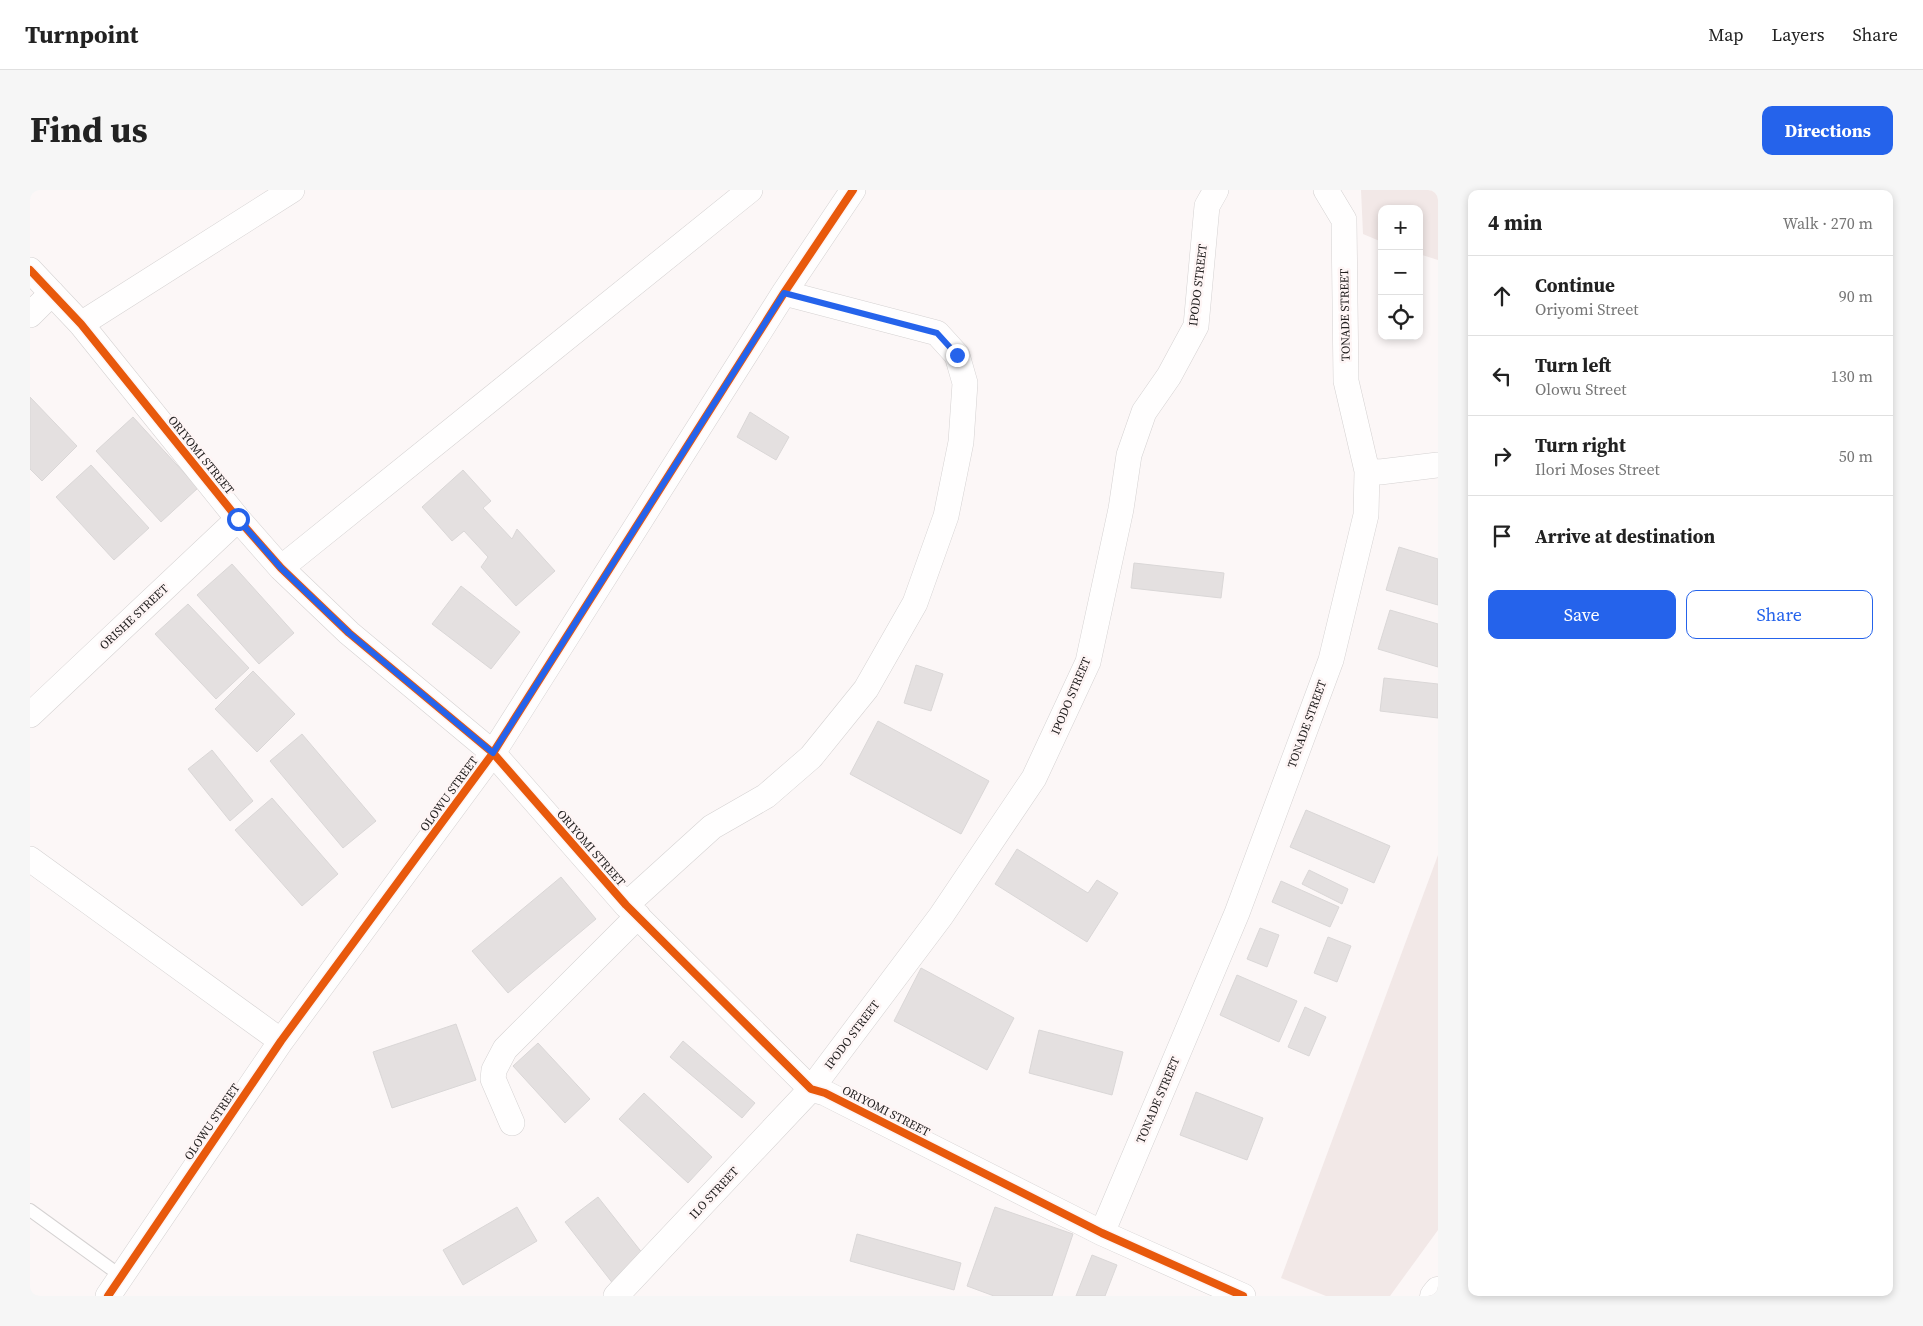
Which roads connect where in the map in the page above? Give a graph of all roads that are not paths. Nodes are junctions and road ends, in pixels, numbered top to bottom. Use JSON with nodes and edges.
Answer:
{"nodes":[{"id":1,"x":292,"y":190,"type":"edge"},
{"id":2,"x":750,"y":190,"type":"edge"},
{"id":3,"x":853,"y":190,"type":"edge"},
{"id":4,"x":1216,"y":190,"type":"edge"},
{"id":5,"x":1326,"y":190,"type":"edge"},
{"id":6,"x":30,"y":270,"type":"edge"},
{"id":7,"x":52,"y":293,"type":"junction"},
{"id":8,"x":784,"y":293,"type":"junction"},
{"id":9,"x":30,"y":315,"type":"edge"},
{"id":10,"x":82,"y":324,"type":"junction"},
{"id":11,"x":1438,"y":465,"type":"edge"},
{"id":12,"x":1368,"y":471,"type":"junction"},
{"id":13,"x":238,"y":519,"type":"junction"},
{"id":14,"x":281,"y":568,"type":"junction"},
{"id":15,"x":30,"y":715,"type":"edge"},
{"id":16,"x":493,"y":753,"type":"junction"},
{"id":17,"x":30,"y":859,"type":"edge"},
{"id":18,"x":632,"y":910,"type":"junction"},
{"id":19,"x":281,"y":1041,"type":"junction"},
{"id":20,"x":811,"y":1089,"type":"junction"},
{"id":21,"x":512,"y":1123,"type":"dead end"},
{"id":22,"x":30,"y":1210,"type":"edge"},
{"id":23,"x":1102,"y":1233,"type":"junction"},
{"id":24,"x":115,"y":1286,"type":"edge"},
{"id":25,"x":1438,"y":1291,"type":"edge"},
{"id":26,"x":616,"y":1296,"type":"edge"},
{"id":27,"x":1243,"y":1296,"type":"edge"},
{"id":28,"x":1434,"y":1296,"type":"edge"}],
"edges":[{"from":1,"to":10,"type":"street"},
{"from":2,"to":14,"type":"street"},
{"from":3,"to":8,"type":"street","name":"OLOWU STREET"},
{"from":4,"to":20,"type":"street","name":"IPODO STREET"},
{"from":5,"to":12,"type":"street","name":"TONADE STREET"},
{"from":6,"to":7,"type":"street","name":"ORIYOMI STREET"},
{"from":7,"to":9,"type":"street"},
{"from":7,"to":10,"type":"street","name":"ORIYOMI STREET"},
{"from":8,"to":16,"type":"street","name":"OLOWU STREET"},
{"from":8,"to":18,"type":"street"},
{"from":10,"to":13,"type":"street","name":"ORIYOMI STREET"},
{"from":11,"to":12,"type":"street"},
{"from":12,"to":23,"type":"street","name":"TONADE STREET"},
{"from":13,"to":14,"type":"street","name":"ORIYOMI STREET"},
{"from":13,"to":15,"type":"street","name":"ORISHE STREET"},
{"from":14,"to":16,"type":"street","name":"ORIYOMI STREET"},
{"from":16,"to":18,"type":"street","name":"ORIYOMI STREET"},
{"from":16,"to":19,"type":"street","name":"OLOWU STREET"},
{"from":17,"to":19,"type":"street"},
{"from":18,"to":20,"type":"street","name":"ORIYOMI STREET"},
{"from":18,"to":21,"type":"street"},
{"from":19,"to":24,"type":"street","name":"OLOWU STREET"},
{"from":20,"to":23,"type":"street","name":"ORIYOMI STREET"},
{"from":20,"to":26,"type":"street","name":"ILO STREET"},
{"from":22,"to":24,"type":"lane"},
{"from":23,"to":27,"type":"street","name":"ORIYOMI STREET"},
{"from":25,"to":28,"type":"main road"}]}
